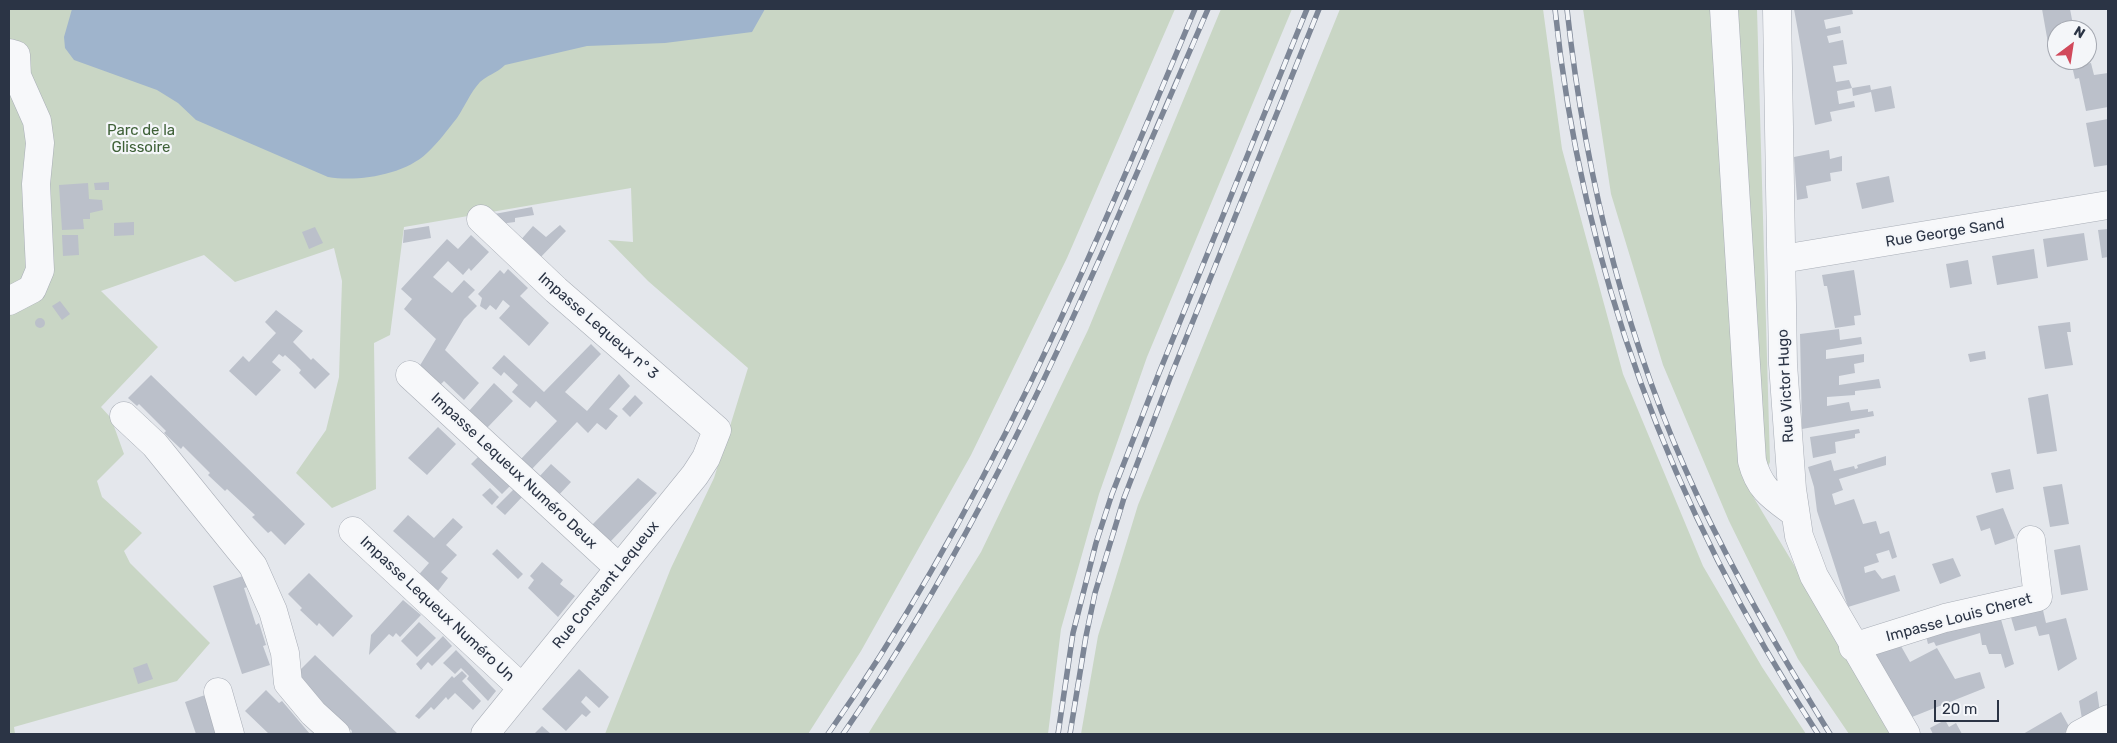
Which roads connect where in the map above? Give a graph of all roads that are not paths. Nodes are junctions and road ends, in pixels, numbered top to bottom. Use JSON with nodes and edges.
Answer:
{"nodes":[{"id":1,"x":1724,"y":9,"type":"edge"},
{"id":2,"x":1777,"y":9,"type":"edge"},
{"id":3,"x":9,"y":53,"type":"edge"},
{"id":4,"x":2108,"y":205,"type":"edge"},
{"id":5,"x":481,"y":219,"type":"dead end"},
{"id":6,"x":1782,"y":259,"type":"junction"},
{"id":7,"x":9,"y":301,"type":"edge"},
{"id":8,"x":410,"y":374,"type":"dead end"},
{"id":9,"x":124,"y":416,"type":"dead end"},
{"id":10,"x":717,"y":430,"type":"joint"},
{"id":11,"x":1795,"y":514,"type":"junction"},
{"id":12,"x":352,"y":530,"type":"dead end"},
{"id":13,"x":2030,"y":540,"type":"dead end"},
{"id":14,"x":619,"y":568,"type":"junction"},
{"id":15,"x":1853,"y":648,"type":"junction"},
{"id":16,"x":522,"y":688,"type":"junction"},
{"id":17,"x":218,"y":692,"type":"dead end"},
{"id":18,"x":2108,"y":719,"type":"edge"},
{"id":19,"x":230,"y":734,"type":"edge"},
{"id":20,"x":336,"y":734,"type":"edge"},
{"id":21,"x":485,"y":734,"type":"edge"},
{"id":22,"x":1906,"y":734,"type":"edge"},
{"id":23,"x":2080,"y":734,"type":"edge"}],
"edges":[{"from":1,"to":11,"type":"street"},
{"from":2,"to":6,"type":"street","name":"Rue Victor Hugo"},
{"from":3,"to":7,"type":"street"},
{"from":4,"to":6,"type":"street","name":"Rue George Sand"},
{"from":5,"to":10,"type":"street","name":"Impasse Lequeux n° 3"},
{"from":6,"to":11,"type":"street","name":"Rue Victor Hugo"},
{"from":8,"to":14,"type":"street","name":"Impasse Lequeux Numéro Deux"},
{"from":9,"to":20,"type":"street"},
{"from":10,"to":14,"type":"street","name":"Rue Constant Lequeux"},
{"from":11,"to":15,"type":"street","name":"Rue Victor Hugo"},
{"from":12,"to":16,"type":"street","name":"Impasse Lequeux Numéro Un"},
{"from":13,"to":15,"type":"street","name":"Impasse Louis Cheret"},
{"from":14,"to":16,"type":"street","name":"Rue Constant Lequeux"},
{"from":15,"to":22,"type":"street","name":"Rue Victor Hugo"},
{"from":16,"to":21,"type":"street","name":"Rue Constant Lequeux"},
{"from":17,"to":19,"type":"street"},
{"from":18,"to":23,"type":"street"}]}
